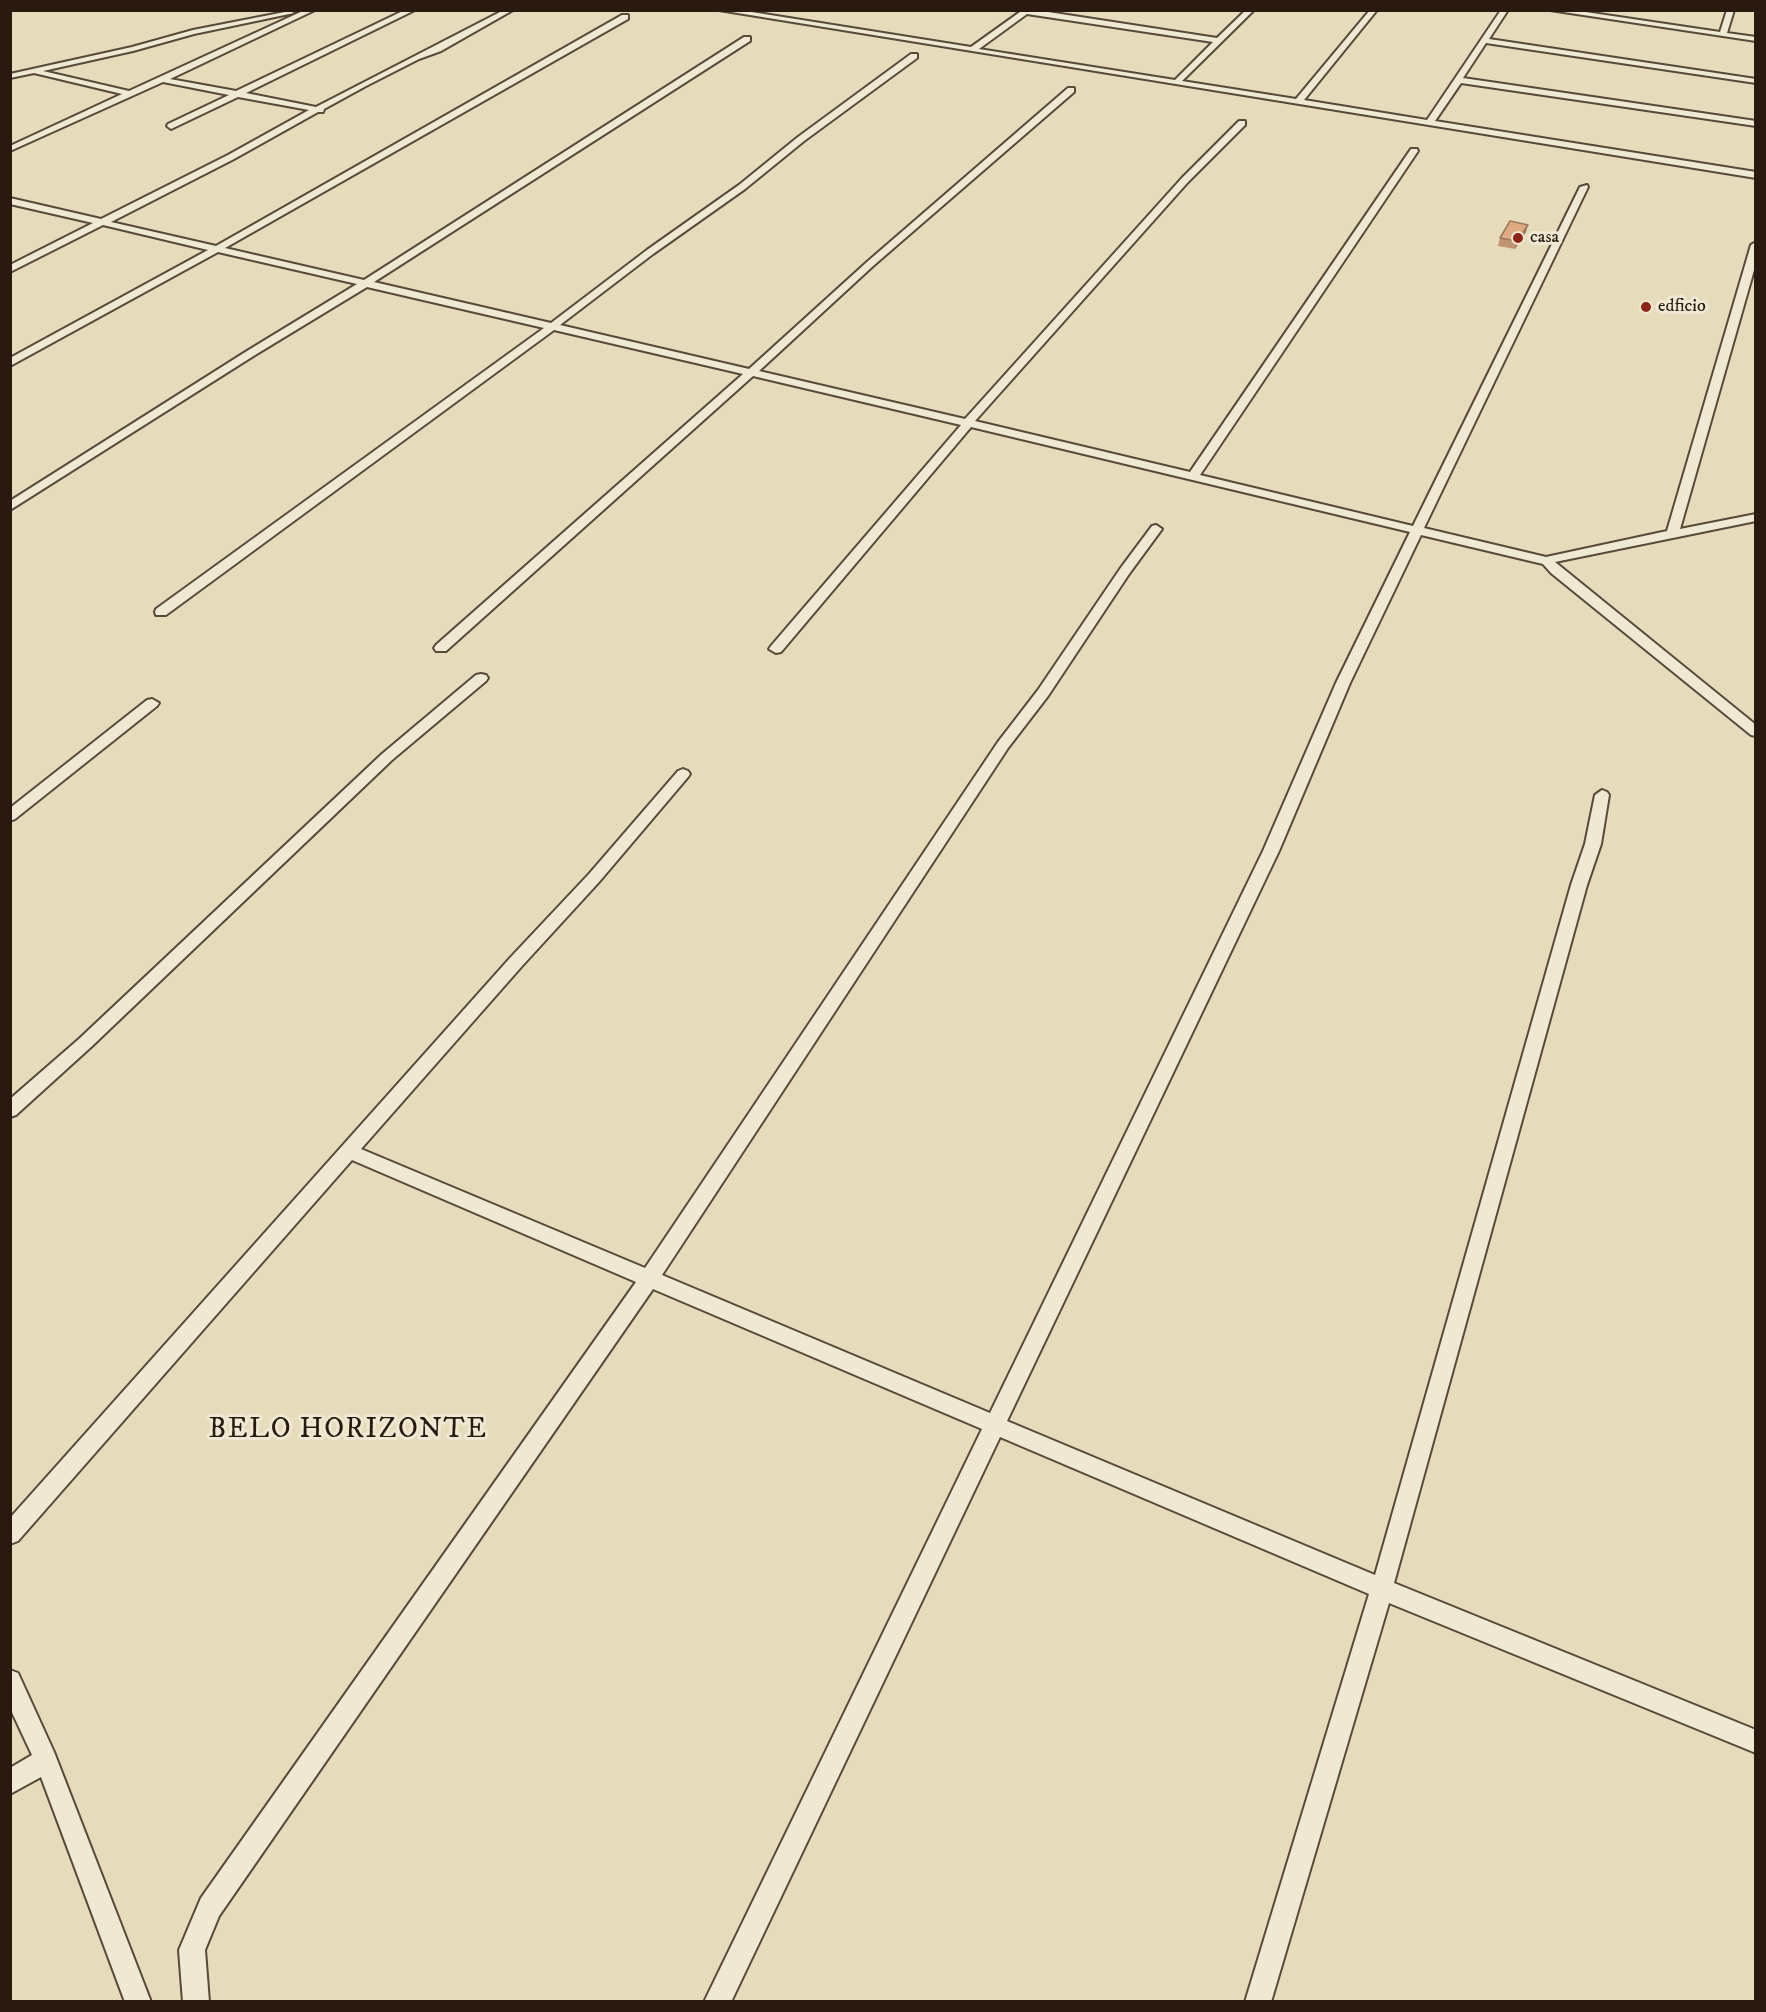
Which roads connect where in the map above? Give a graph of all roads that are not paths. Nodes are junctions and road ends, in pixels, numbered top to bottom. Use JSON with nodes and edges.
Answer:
{"nodes":[{"id":1,"x":239,"y":10,"type":"edge"},
{"id":2,"x":304,"y":10,"type":"edge"},
{"id":3,"x":312,"y":10,"type":"edge"},
{"id":4,"x":412,"y":10,"type":"edge"},
{"id":5,"x":510,"y":10,"type":"edge"},
{"id":6,"x":722,"y":10,"type":"edge"},
{"id":7,"x":792,"y":10,"type":"edge"},
{"id":8,"x":1251,"y":10,"type":"edge"},
{"id":9,"x":1374,"y":10,"type":"edge"},
{"id":10,"x":1505,"y":10,"type":"edge"},
{"id":11,"x":1553,"y":10,"type":"edge"},
{"id":12,"x":1731,"y":10,"type":"edge"},
{"id":13,"x":1021,"y":11,"type":"edge"},
{"id":14,"x":1604,"y":14,"type":"edge"},
{"id":15,"x":625,"y":17,"type":"dead end"},
{"id":16,"x":778,"y":20,"type":"junction"},
{"id":17,"x":242,"y":22,"type":"junction"},
{"id":18,"x":1723,"y":34,"type":"junction"},
{"id":19,"x":747,"y":39,"type":"dead end"},
{"id":20,"x":1755,"y":39,"type":"edge"},
{"id":21,"x":1219,"y":41,"type":"junction"},
{"id":22,"x":1485,"y":41,"type":"junction"},
{"id":23,"x":972,"y":50,"type":"junction"},
{"id":24,"x":914,"y":56,"type":"dead end"},
{"id":25,"x":58,"y":64,"type":"junction"},
{"id":26,"x":33,"y":71,"type":"junction"},
{"id":27,"x":11,"y":73,"type":"edge"},
{"id":28,"x":165,"y":80,"type":"junction"},
{"id":29,"x":1459,"y":80,"type":"junction"},
{"id":30,"x":1755,"y":81,"type":"edge"},
{"id":31,"x":1176,"y":83,"type":"junction"},
{"id":32,"x":1071,"y":90,"type":"dead end"},
{"id":33,"x":239,"y":93,"type":"junction"},
{"id":34,"x":132,"y":94,"type":"junction"},
{"id":35,"x":1298,"y":102,"type":"junction"},
{"id":36,"x":320,"y":110,"type":"junction"},
{"id":37,"x":1242,"y":123,"type":"dead end"},
{"id":38,"x":1430,"y":124,"type":"junction"},
{"id":39,"x":1755,"y":124,"type":"edge"},
{"id":40,"x":171,"y":126,"type":"dead end"},
{"id":41,"x":10,"y":149,"type":"edge"},
{"id":42,"x":1414,"y":151,"type":"dead end"},
{"id":43,"x":1755,"y":175,"type":"edge"},
{"id":44,"x":1584,"y":187,"type":"dead end"},
{"id":45,"x":13,"y":203,"type":"edge"},
{"id":46,"x":102,"y":223,"type":"junction"},
{"id":47,"x":1755,"y":246,"type":"edge"},
{"id":48,"x":217,"y":249,"type":"junction"},
{"id":49,"x":10,"y":269,"type":"edge"},
{"id":50,"x":365,"y":284,"type":"junction"},
{"id":51,"x":552,"y":327,"type":"junction"},
{"id":52,"x":10,"y":363,"type":"edge"},
{"id":53,"x":750,"y":373,"type":"junction"},
{"id":54,"x":968,"y":423,"type":"junction"},
{"id":55,"x":1192,"y":478,"type":"junction"},
{"id":56,"x":10,"y":507,"type":"edge"},
{"id":57,"x":1755,"y":517,"type":"edge"},
{"id":58,"x":1156,"y":529,"type":"dead end"},
{"id":59,"x":1418,"y":530,"type":"junction"},
{"id":60,"x":1672,"y":534,"type":"junction"},
{"id":61,"x":1547,"y":561,"type":"junction"},
{"id":62,"x":161,"y":612,"type":"dead end"},
{"id":63,"x":441,"y":648,"type":"dead end"},
{"id":64,"x":776,"y":650,"type":"dead end"},
{"id":65,"x":481,"y":678,"type":"dead end"},
{"id":66,"x":152,"y":703,"type":"dead end"},
{"id":67,"x":1755,"y":732,"type":"edge"},
{"id":68,"x":683,"y":774,"type":"dead end"},
{"id":69,"x":1602,"y":795,"type":"dead end"},
{"id":70,"x":10,"y":816,"type":"edge"},
{"id":71,"x":10,"y":1110,"type":"edge"},
{"id":72,"x":348,"y":1151,"type":"junction"},
{"id":73,"x":650,"y":1277,"type":"junction"},
{"id":74,"x":995,"y":1423,"type":"junction"},
{"id":75,"x":10,"y":1534,"type":"edge"},
{"id":76,"x":1382,"y":1589,"type":"junction"},
{"id":77,"x":10,"y":1681,"type":"edge"},
{"id":78,"x":1755,"y":1742,"type":"edge"},
{"id":79,"x":46,"y":1760,"type":"junction"},
{"id":80,"x":10,"y":1782,"type":"edge"},
{"id":81,"x":138,"y":2001,"type":"edge"},
{"id":82,"x":196,"y":2001,"type":"edge"},
{"id":83,"x":717,"y":2001,"type":"edge"},
{"id":84,"x":1258,"y":2001,"type":"edge"}],
"edges":[{"from":1,"to":17,"type":"street"},
{"from":2,"to":17,"type":"street"},
{"from":3,"to":28,"type":"street"},
{"from":4,"to":33,"type":"street"},
{"from":5,"to":36,"type":"street"},
{"from":6,"to":16,"type":"street"},
{"from":7,"to":16,"type":"street"},
{"from":8,"to":21,"type":"street"},
{"from":9,"to":35,"type":"street"},
{"from":10,"to":22,"type":"street"},
{"from":11,"to":14,"type":"street"},
{"from":12,"to":18,"type":"street"},
{"from":13,"to":21,"type":"street"},
{"from":13,"to":23,"type":"street"},
{"from":14,"to":18,"type":"street"},
{"from":15,"to":48,"type":"street"},
{"from":16,"to":23,"type":"street"},
{"from":17,"to":25,"type":"street"},
{"from":18,"to":20,"type":"street"},
{"from":19,"to":50,"type":"street"},
{"from":21,"to":31,"type":"street"},
{"from":22,"to":29,"type":"street"},
{"from":22,"to":30,"type":"street"},
{"from":23,"to":31,"type":"street"},
{"from":24,"to":51,"type":"street"},
{"from":25,"to":26,"type":"street"},
{"from":25,"to":27,"type":"street"},
{"from":26,"to":27,"type":"street"},
{"from":26,"to":34,"type":"street"},
{"from":28,"to":33,"type":"street"},
{"from":28,"to":34,"type":"street"},
{"from":29,"to":38,"type":"street"},
{"from":29,"to":39,"type":"street"},
{"from":31,"to":35,"type":"street"},
{"from":32,"to":53,"type":"street"},
{"from":33,"to":36,"type":"street"},
{"from":33,"to":40,"type":"street"},
{"from":34,"to":41,"type":"street"},
{"from":35,"to":38,"type":"street"},
{"from":36,"to":46,"type":"street"},
{"from":37,"to":54,"type":"street"},
{"from":38,"to":43,"type":"street"},
{"from":42,"to":55,"type":"street"},
{"from":44,"to":59,"type":"street"},
{"from":45,"to":46,"type":"street"},
{"from":46,"to":48,"type":"street"},
{"from":46,"to":49,"type":"street"},
{"from":47,"to":60,"type":"street"},
{"from":48,"to":50,"type":"street"},
{"from":48,"to":52,"type":"street"},
{"from":50,"to":51,"type":"street"},
{"from":50,"to":56,"type":"street"},
{"from":51,"to":53,"type":"street"},
{"from":51,"to":62,"type":"street"},
{"from":53,"to":54,"type":"street"},
{"from":53,"to":63,"type":"street"},
{"from":54,"to":55,"type":"street"},
{"from":54,"to":64,"type":"street"},
{"from":55,"to":59,"type":"street"},
{"from":57,"to":60,"type":"street"},
{"from":58,"to":73,"type":"street"},
{"from":59,"to":61,"type":"street"},
{"from":59,"to":74,"type":"street"},
{"from":60,"to":61,"type":"street"},
{"from":61,"to":67,"type":"street"},
{"from":65,"to":71,"type":"street"},
{"from":66,"to":70,"type":"street"},
{"from":68,"to":72,"type":"street"},
{"from":69,"to":76,"type":"street"},
{"from":72,"to":73,"type":"street"},
{"from":72,"to":75,"type":"street"},
{"from":73,"to":74,"type":"street"},
{"from":73,"to":82,"type":"street"},
{"from":74,"to":76,"type":"street"},
{"from":74,"to":83,"type":"street"},
{"from":76,"to":78,"type":"street"},
{"from":76,"to":84,"type":"street"},
{"from":77,"to":79,"type":"street"},
{"from":79,"to":80,"type":"street"},
{"from":79,"to":81,"type":"street"}]}
